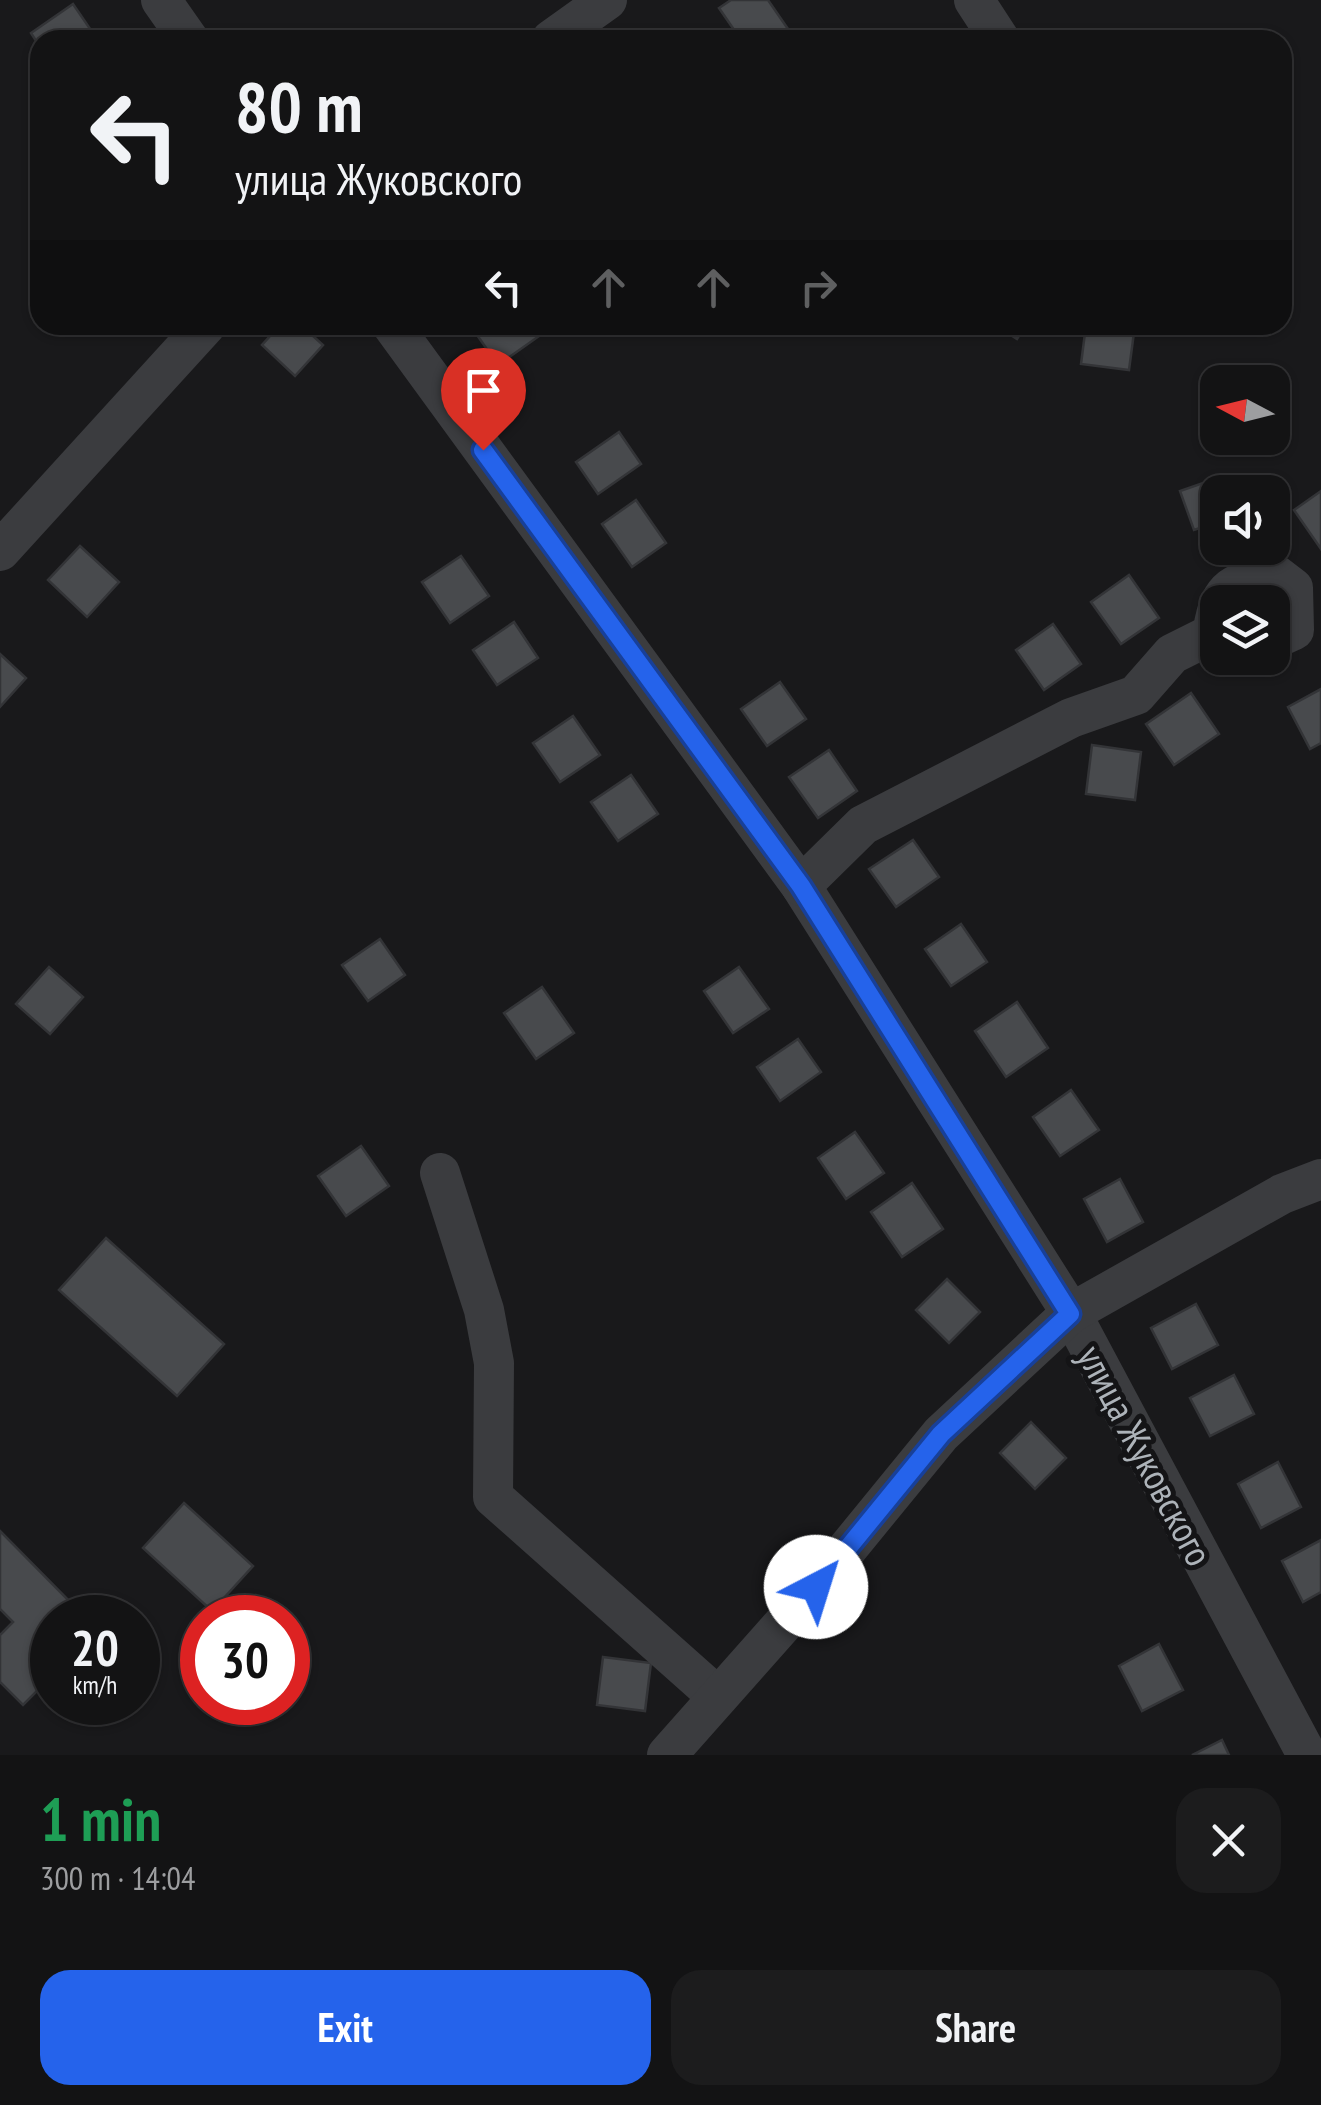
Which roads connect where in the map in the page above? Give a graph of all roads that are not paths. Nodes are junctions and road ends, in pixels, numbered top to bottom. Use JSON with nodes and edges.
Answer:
{"nodes":[{"id":1,"x":161,"y":0,"type":"edge"},
{"id":2,"x":607,"y":0,"type":"edge"},
{"id":3,"x":974,"y":0,"type":"edge"},
{"id":4,"x":182,"y":30,"type":"edge"},
{"id":5,"x":564,"y":30,"type":"edge"},
{"id":6,"x":994,"y":30,"type":"edge"},
{"id":7,"x":197,"y":335,"type":"edge"},
{"id":8,"x":399,"y":335,"type":"edge"},
{"id":9,"x":0,"y":551,"type":"edge"},
{"id":10,"x":1234,"y":585,"type":"edge"},
{"id":11,"x":1290,"y":632,"type":"edge"},
{"id":12,"x":1200,"y":639,"type":"edge"},
{"id":13,"x":801,"y":886,"type":"junction"},
{"id":14,"x":440,"y":1173,"type":"dead end"},
{"id":15,"x":1321,"y":1179,"type":"edge"},
{"id":16,"x":1070,"y":1314,"type":"junction"},
{"id":17,"x":718,"y":1697,"type":"junction"},
{"id":18,"x":667,"y":1755,"type":"edge"},
{"id":19,"x":1306,"y":1755,"type":"edge"}],
"edges":[{"from":1,"to":4,"type":"street"},
{"from":2,"to":5,"type":"street"},
{"from":3,"to":6,"type":"street"},
{"from":7,"to":9,"type":"street"},
{"from":8,"to":13,"type":"street","name":"улица Жуковского"},
{"from":10,"to":11,"type":"street"},
{"from":12,"to":13,"type":"street"},
{"from":13,"to":16,"type":"street","name":"улица Жуковского"},
{"from":14,"to":17,"type":"street"},
{"from":15,"to":16,"type":"street"},
{"from":16,"to":17,"type":"street"},
{"from":16,"to":19,"type":"street","name":"улица Жуковского"},
{"from":17,"to":18,"type":"street"}]}
